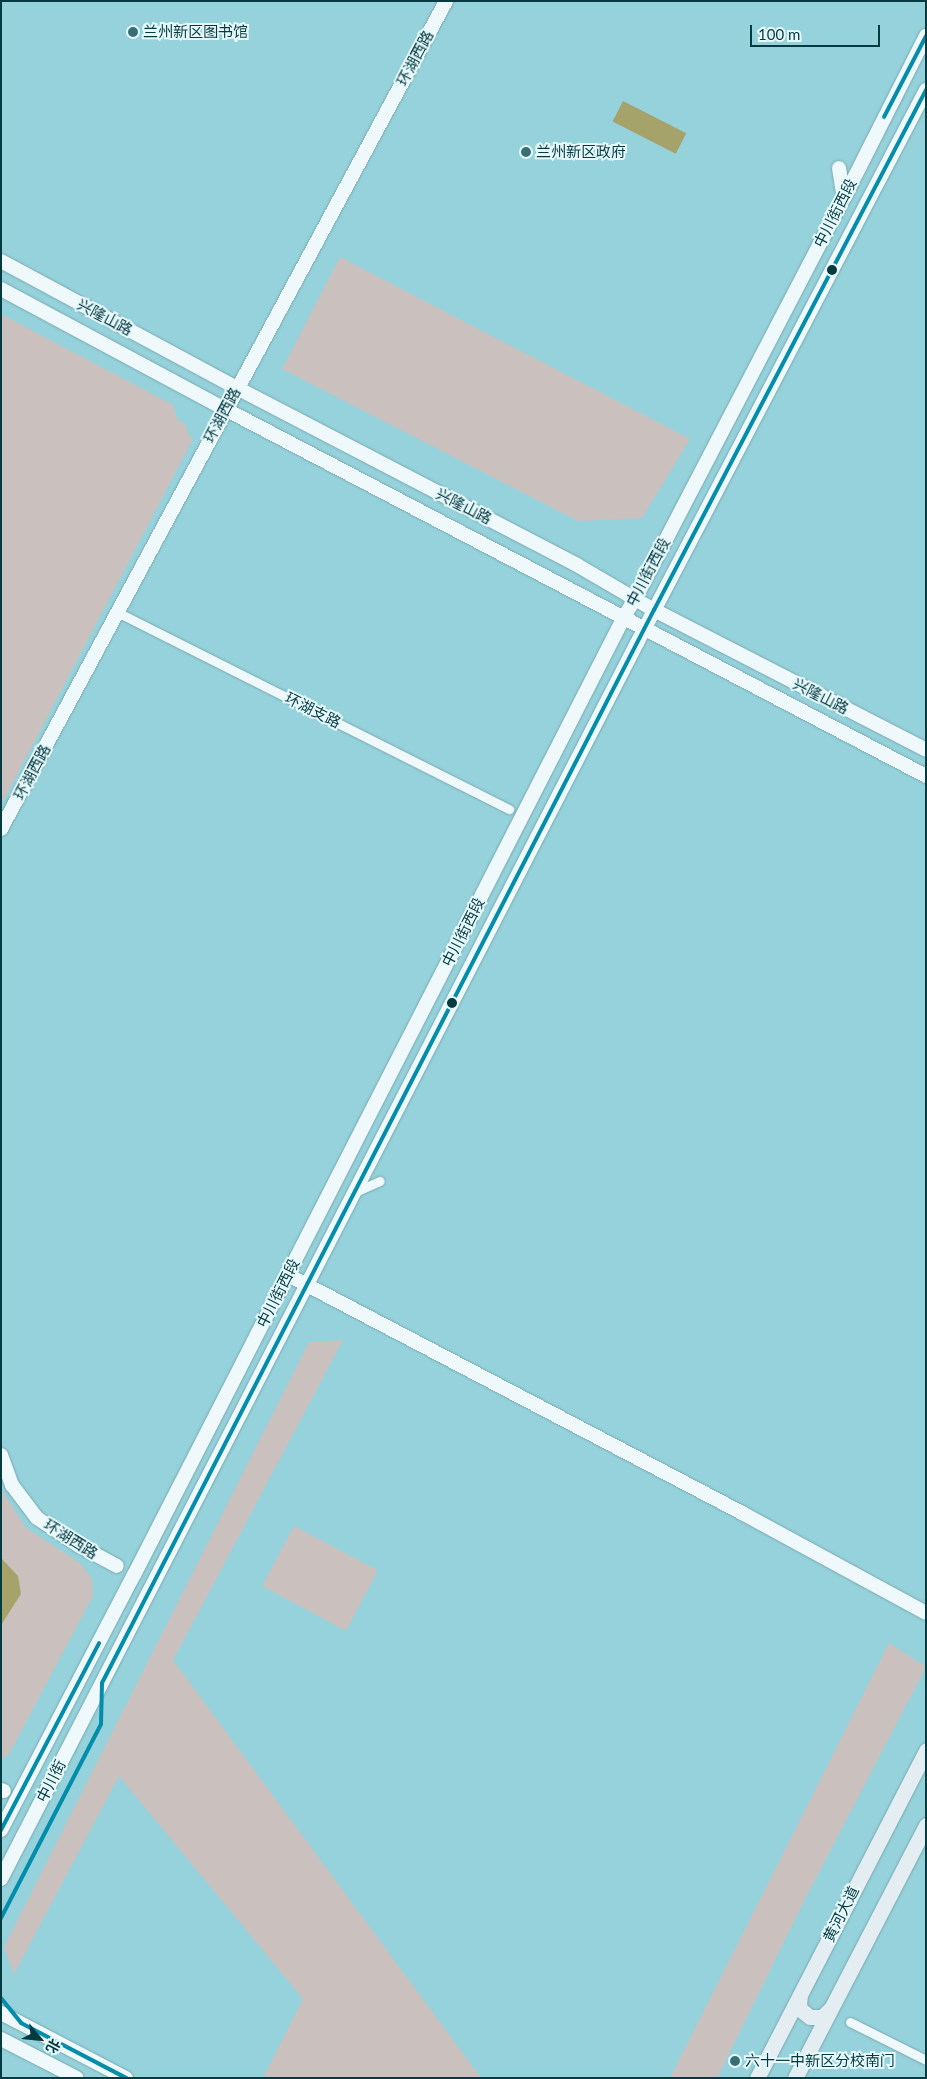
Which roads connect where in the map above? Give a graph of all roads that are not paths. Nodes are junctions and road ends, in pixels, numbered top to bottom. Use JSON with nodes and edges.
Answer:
{"nodes":[{"id":1,"x":446,"y":1,"type":"edge"},
{"id":2,"x":926,"y":36,"type":"edge"},
{"id":3,"x":926,"y":90,"type":"edge"},
{"id":4,"x":839,"y":168,"type":"dead end"},
{"id":5,"x":844,"y":198,"type":"junction"},
{"id":6,"x":1,"y":262,"type":"edge"},
{"id":7,"x":1,"y":289,"type":"edge"},
{"id":8,"x":236,"y":388,"type":"junction"},
{"id":9,"x":225,"y":409,"type":"junction"},
{"id":10,"x":657,"y":556,"type":"junction"},
{"id":11,"x":677,"y":567,"type":"junction"},
{"id":12,"x":635,"y":599,"type":"junction"},
{"id":13,"x":654,"y":610,"type":"junction"},
{"id":14,"x":117,"y":612,"type":"junction"},
{"id":15,"x":624,"y":616,"type":"junction"},
{"id":16,"x":645,"y":628,"type":"junction"},
{"id":17,"x":926,"y":750,"type":"edge"},
{"id":18,"x":926,"y":776,"type":"edge"},
{"id":19,"x":509,"y":808,"type":"dead end"},
{"id":20,"x":1,"y":829,"type":"edge"},
{"id":21,"x":380,"y":1181,"type":"dead end"},
{"id":22,"x":355,"y":1192,"type":"junction"},
{"id":23,"x":288,"y":1275,"type":"junction"},
{"id":24,"x":307,"y":1285,"type":"junction"},
{"id":25,"x":1,"y":1455,"type":"edge"},
{"id":26,"x":117,"y":1566,"type":"dead end"},
{"id":27,"x":926,"y":1613,"type":"edge"},
{"id":28,"x":102,"y":1683,"type":"joint"},
{"id":29,"x":926,"y":1750,"type":"edge"},
{"id":30,"x":926,"y":1825,"type":"edge"},
{"id":31,"x":1,"y":1830,"type":"edge"},
{"id":32,"x":1,"y":1879,"type":"edge"},
{"id":33,"x":801,"y":1993,"type":"junction"},
{"id":34,"x":830,"y":2009,"type":"junction"},
{"id":35,"x":1,"y":2014,"type":"edge"},
{"id":36,"x":850,"y":2022,"type":"dead end"},
{"id":37,"x":1,"y":2039,"type":"edge"},
{"id":38,"x":926,"y":2060,"type":"edge"},
{"id":39,"x":77,"y":2078,"type":"edge"},
{"id":40,"x":126,"y":2078,"type":"edge"},
{"id":41,"x":757,"y":2078,"type":"edge"},
{"id":42,"x":795,"y":2078,"type":"edge"}],
"edges":[{"from":1,"to":8,"type":"main road","name":"环湖西路"},
{"from":2,"to":5,"type":"main road","name":"中川街西段"},
{"from":3,"to":11,"type":"main road","name":"中川街西段"},
{"from":4,"to":5,"type":"main road"},
{"from":5,"to":10,"type":"main road","name":"中川街西段"},
{"from":6,"to":8,"type":"main road","name":"兴隆山路"},
{"from":7,"to":9,"type":"main road","name":"兴隆山路"},
{"from":8,"to":9,"type":"main road","name":"环湖西路"},
{"from":8,"to":12,"type":"main road","name":"兴隆山路"},
{"from":9,"to":14,"type":"main road","name":"环湖西路"},
{"from":9,"to":15,"type":"main road","name":"兴隆山路"},
{"from":10,"to":11,"type":"main road"},
{"from":10,"to":12,"type":"main road","name":"中川街西段"},
{"from":11,"to":13,"type":"main road","name":"中川街西段"},
{"from":12,"to":13,"type":"main road","name":"兴隆山路"},
{"from":12,"to":15,"type":"main road","name":"中川街西段"},
{"from":13,"to":16,"type":"main road","name":"中川街西段"},
{"from":13,"to":17,"type":"main road","name":"兴隆山路"},
{"from":14,"to":19,"type":"street","name":"环湖支路"},
{"from":14,"to":20,"type":"main road","name":"环湖西路"},
{"from":15,"to":16,"type":"main road","name":"兴隆山路"},
{"from":15,"to":23,"type":"main road","name":"中川街西段"},
{"from":16,"to":18,"type":"main road","name":"兴隆山路"},
{"from":16,"to":22,"type":"main road","name":"中川街西段"},
{"from":21,"to":22,"type":"street"},
{"from":22,"to":24,"type":"main road","name":"中川街西段"},
{"from":23,"to":24,"type":"main road"},
{"from":23,"to":31,"type":"main road","name":"中川街西段"},
{"from":24,"to":27,"type":"main road"},
{"from":24,"to":28,"type":"main road","name":"中川街西段"},
{"from":25,"to":26,"type":"main road","name":"环湖西路"},
{"from":28,"to":32,"type":"main road","name":"中川街"},
{"from":29,"to":33,"type":"main road","name":"黄河大道"},
{"from":30,"to":34,"type":"main road"},
{"from":33,"to":34,"type":"main road"},
{"from":33,"to":41,"type":"main road","name":"黄河大道"},
{"from":34,"to":42,"type":"main road"},
{"from":35,"to":40,"type":"main road"},
{"from":36,"to":38,"type":"street"},
{"from":37,"to":39,"type":"main road"}]}
